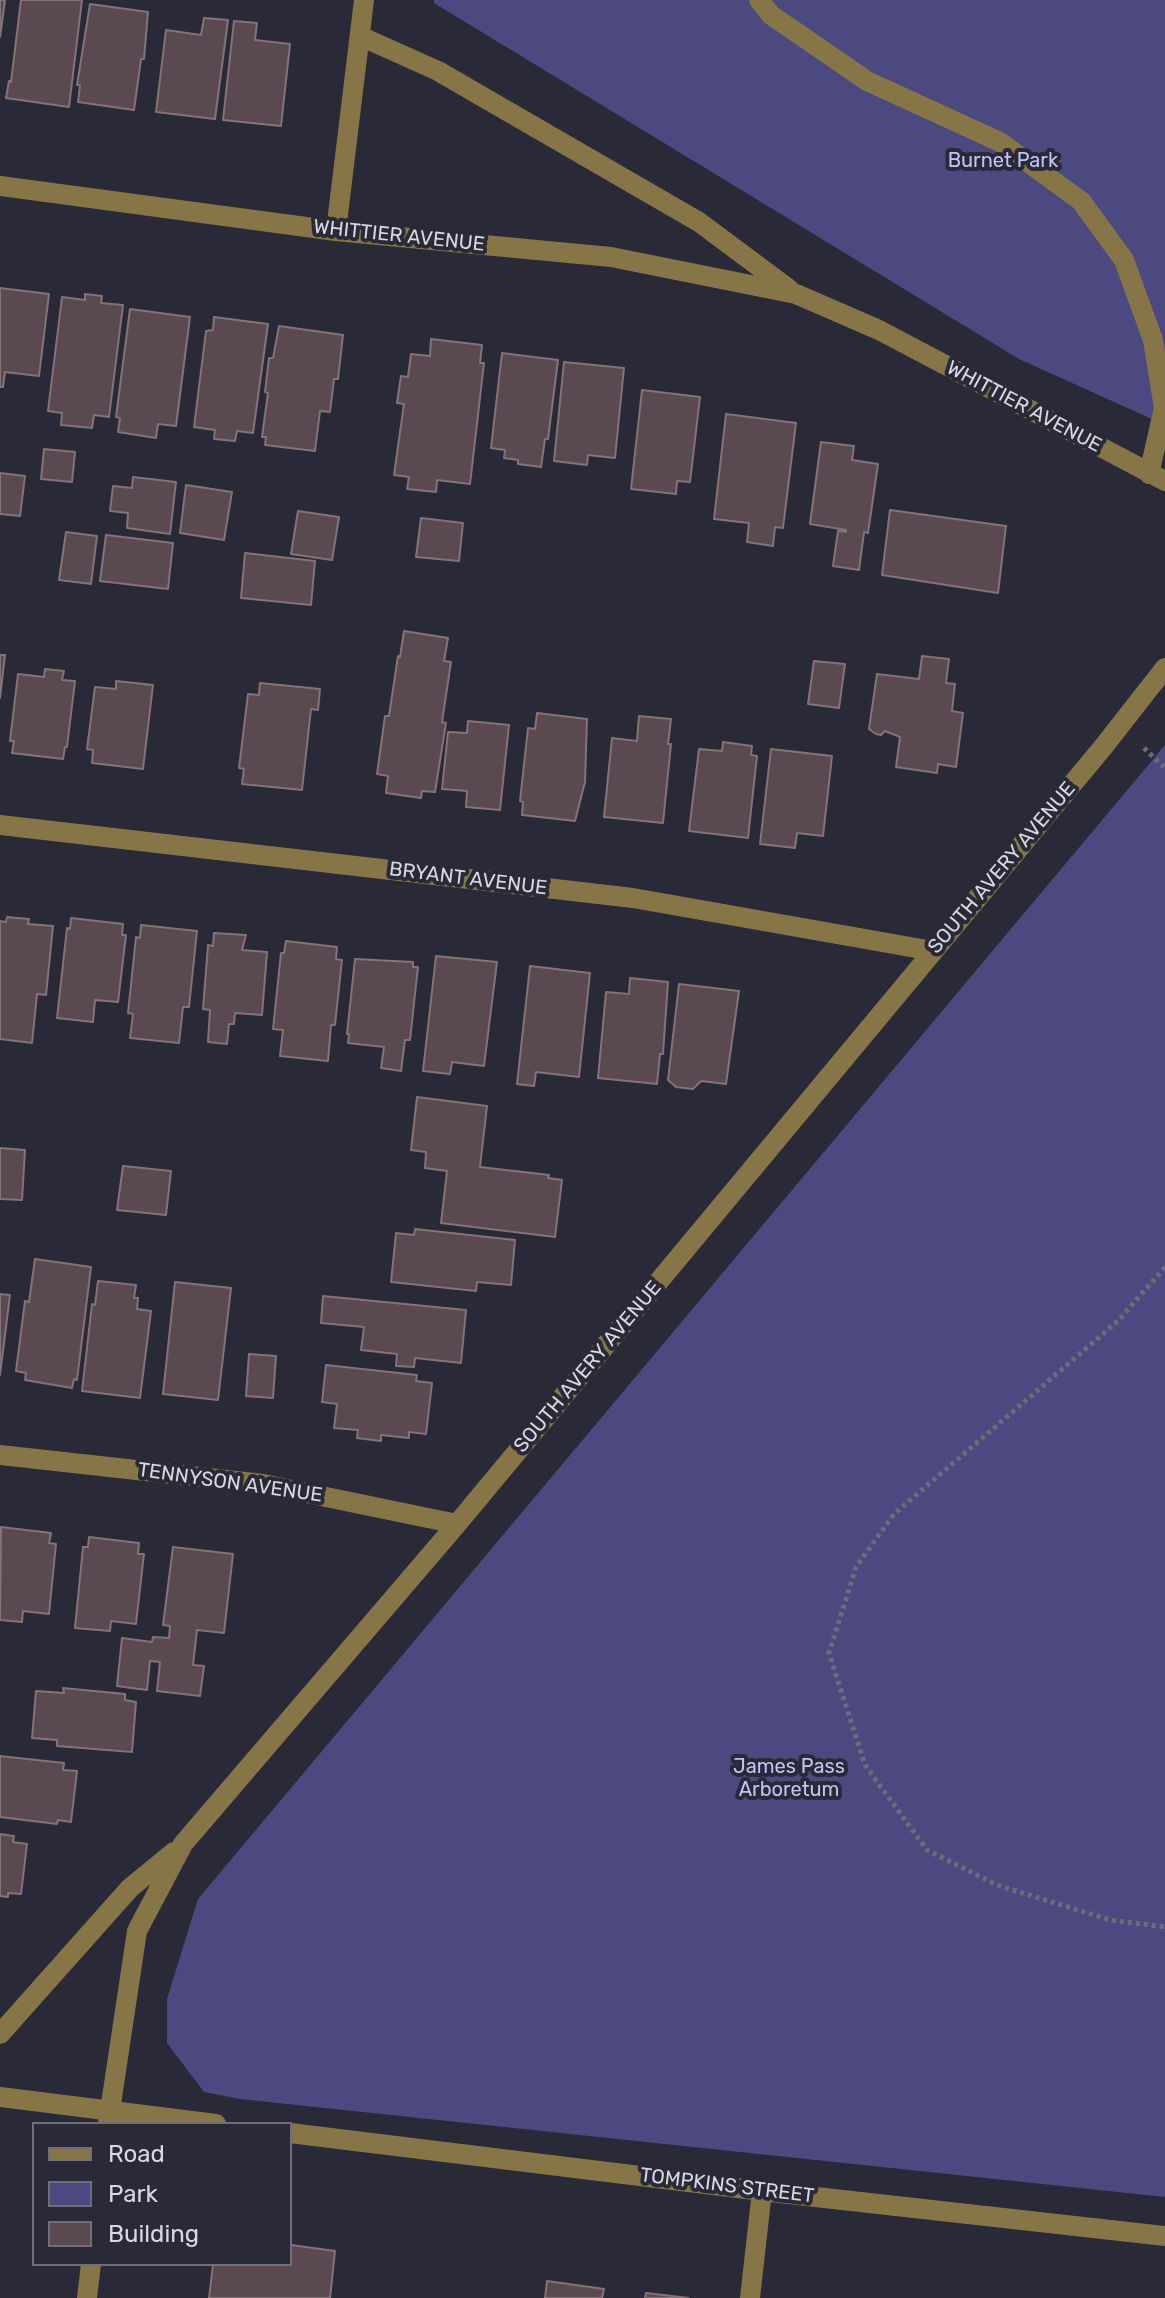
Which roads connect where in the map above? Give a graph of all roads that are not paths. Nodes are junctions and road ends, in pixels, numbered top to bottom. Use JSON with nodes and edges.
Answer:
{"nodes":[{"id":1,"x":364,"y":0,"type":"edge"},
{"id":2,"x":759,"y":0,"type":"edge"},
{"id":3,"x":360,"y":36,"type":"junction"},
{"id":4,"x":0,"y":186,"type":"edge"},
{"id":5,"x":336,"y":231,"type":"junction"},
{"id":6,"x":796,"y":294,"type":"junction"},
{"id":7,"x":1157,"y":478,"type":"edge"},
{"id":8,"x":1165,"y":668,"type":"edge"},
{"id":9,"x":0,"y":825,"type":"edge"},
{"id":10,"x":933,"y":951,"type":"junction"},
{"id":11,"x":0,"y":1455,"type":"edge"},
{"id":12,"x":457,"y":1524,"type":"junction"},
{"id":13,"x":183,"y":1844,"type":"junction"},
{"id":14,"x":0,"y":2034,"type":"edge"},
{"id":15,"x":0,"y":2097,"type":"edge"},
{"id":16,"x":109,"y":2118,"type":"edge"},
{"id":17,"x":180,"y":2122,"type":"edge"},
{"id":18,"x":292,"y":2133,"type":"edge"},
{"id":19,"x":762,"y":2191,"type":"junction"},
{"id":20,"x":1165,"y":2236,"type":"edge"},
{"id":21,"x":91,"y":2266,"type":"edge"},
{"id":22,"x":87,"y":2298,"type":"edge"},
{"id":23,"x":750,"y":2298,"type":"edge"}],
"edges":[{"from":1,"to":3,"type":"street"},
{"from":2,"to":7,"type":"street"},
{"from":3,"to":5,"type":"street"},
{"from":3,"to":6,"type":"street","name":"WHITTIER AVENUE"},
{"from":4,"to":5,"type":"street","name":"WHITTIER AVENUE"},
{"from":5,"to":6,"type":"street","name":"WHITTIER AVENUE"},
{"from":6,"to":7,"type":"street","name":"WHITTIER AVENUE"},
{"from":8,"to":10,"type":"street","name":"SOUTH AVERY AVENUE"},
{"from":9,"to":10,"type":"street","name":"BRYANT AVENUE"},
{"from":10,"to":12,"type":"street","name":"SOUTH AVERY AVENUE"},
{"from":11,"to":12,"type":"street","name":"TENNYSON AVENUE"},
{"from":12,"to":13,"type":"street","name":"SOUTH AVERY AVENUE"},
{"from":13,"to":14,"type":"street"},
{"from":13,"to":16,"type":"street","name":"SOUTH AVERY AVENUE"},
{"from":15,"to":16,"type":"street"},
{"from":16,"to":17,"type":"street"},
{"from":18,"to":19,"type":"street","name":"TOMPKINS STREET"},
{"from":19,"to":20,"type":"street","name":"TOMPKINS STREET"},
{"from":19,"to":23,"type":"street"},
{"from":21,"to":22,"type":"street"}]}
